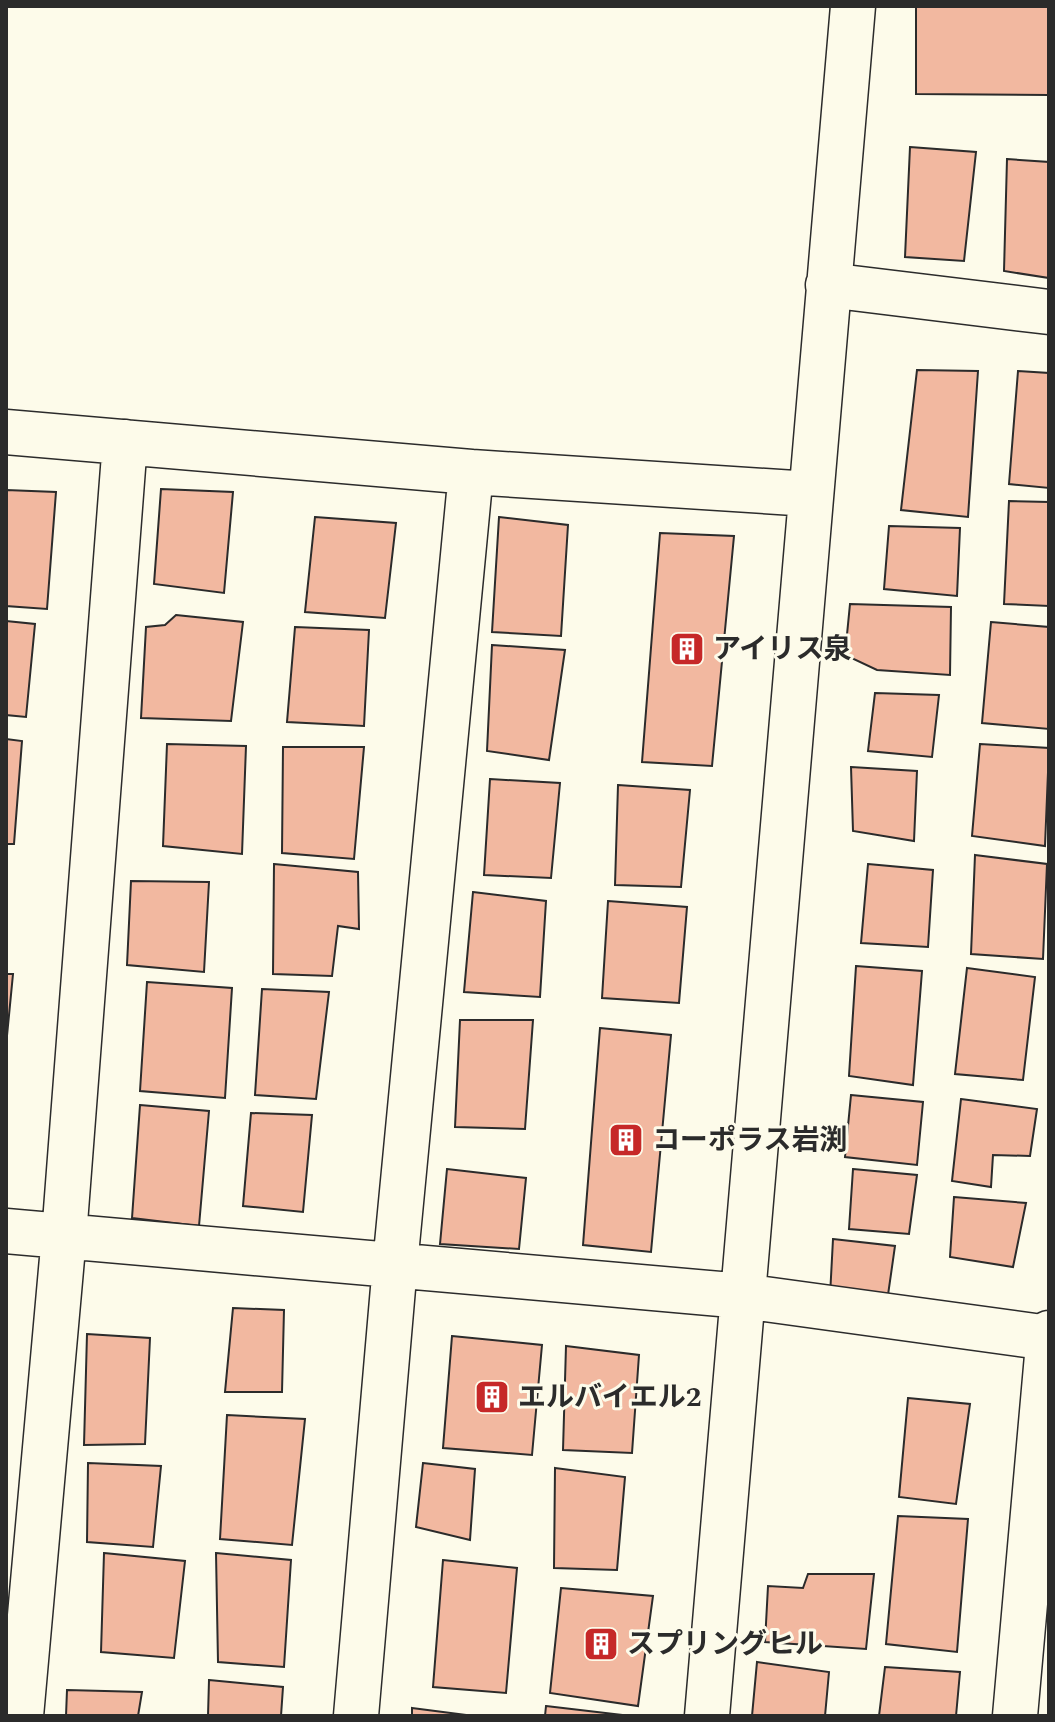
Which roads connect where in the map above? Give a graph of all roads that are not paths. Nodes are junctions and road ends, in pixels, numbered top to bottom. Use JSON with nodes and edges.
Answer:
{"nodes":[{"id":1,"x":853,"y":6,"type":"edge"},
{"id":2,"x":828,"y":285,"type":"junction"},
{"id":3,"x":1049,"y":312,"type":"edge"},
{"id":4,"x":6,"y":432,"type":"edge"},
{"id":5,"x":125,"y":442,"type":"junction"},
{"id":6,"x":471,"y":472,"type":"junction"},
{"id":7,"x":810,"y":494,"type":"junction"},
{"id":8,"x":6,"y":1231,"type":"edge"},
{"id":9,"x":64,"y":1236,"type":"junction"},
{"id":10,"x":395,"y":1265,"type":"junction"},
{"id":11,"x":743,"y":1296,"type":"junction"},
{"id":12,"x":1049,"y":1336,"type":"edge"},
{"id":13,"x":21,"y":1716,"type":"edge"},
{"id":14,"x":356,"y":1716,"type":"edge"},
{"id":15,"x":707,"y":1716,"type":"edge"},
{"id":16,"x":1015,"y":1716,"type":"edge"}],
"edges":[{"from":1,"to":2,"type":"street"},
{"from":2,"to":3,"type":"street"},
{"from":2,"to":7,"type":"street"},
{"from":4,"to":5,"type":"street"},
{"from":5,"to":6,"type":"street"},
{"from":5,"to":9,"type":"street"},
{"from":6,"to":7,"type":"street"},
{"from":6,"to":10,"type":"street"},
{"from":7,"to":11,"type":"street"},
{"from":8,"to":9,"type":"street"},
{"from":9,"to":10,"type":"street"},
{"from":9,"to":13,"type":"street"},
{"from":10,"to":11,"type":"street"},
{"from":10,"to":14,"type":"street"},
{"from":11,"to":12,"type":"street"},
{"from":11,"to":15,"type":"street"},
{"from":12,"to":16,"type":"street"}]}
